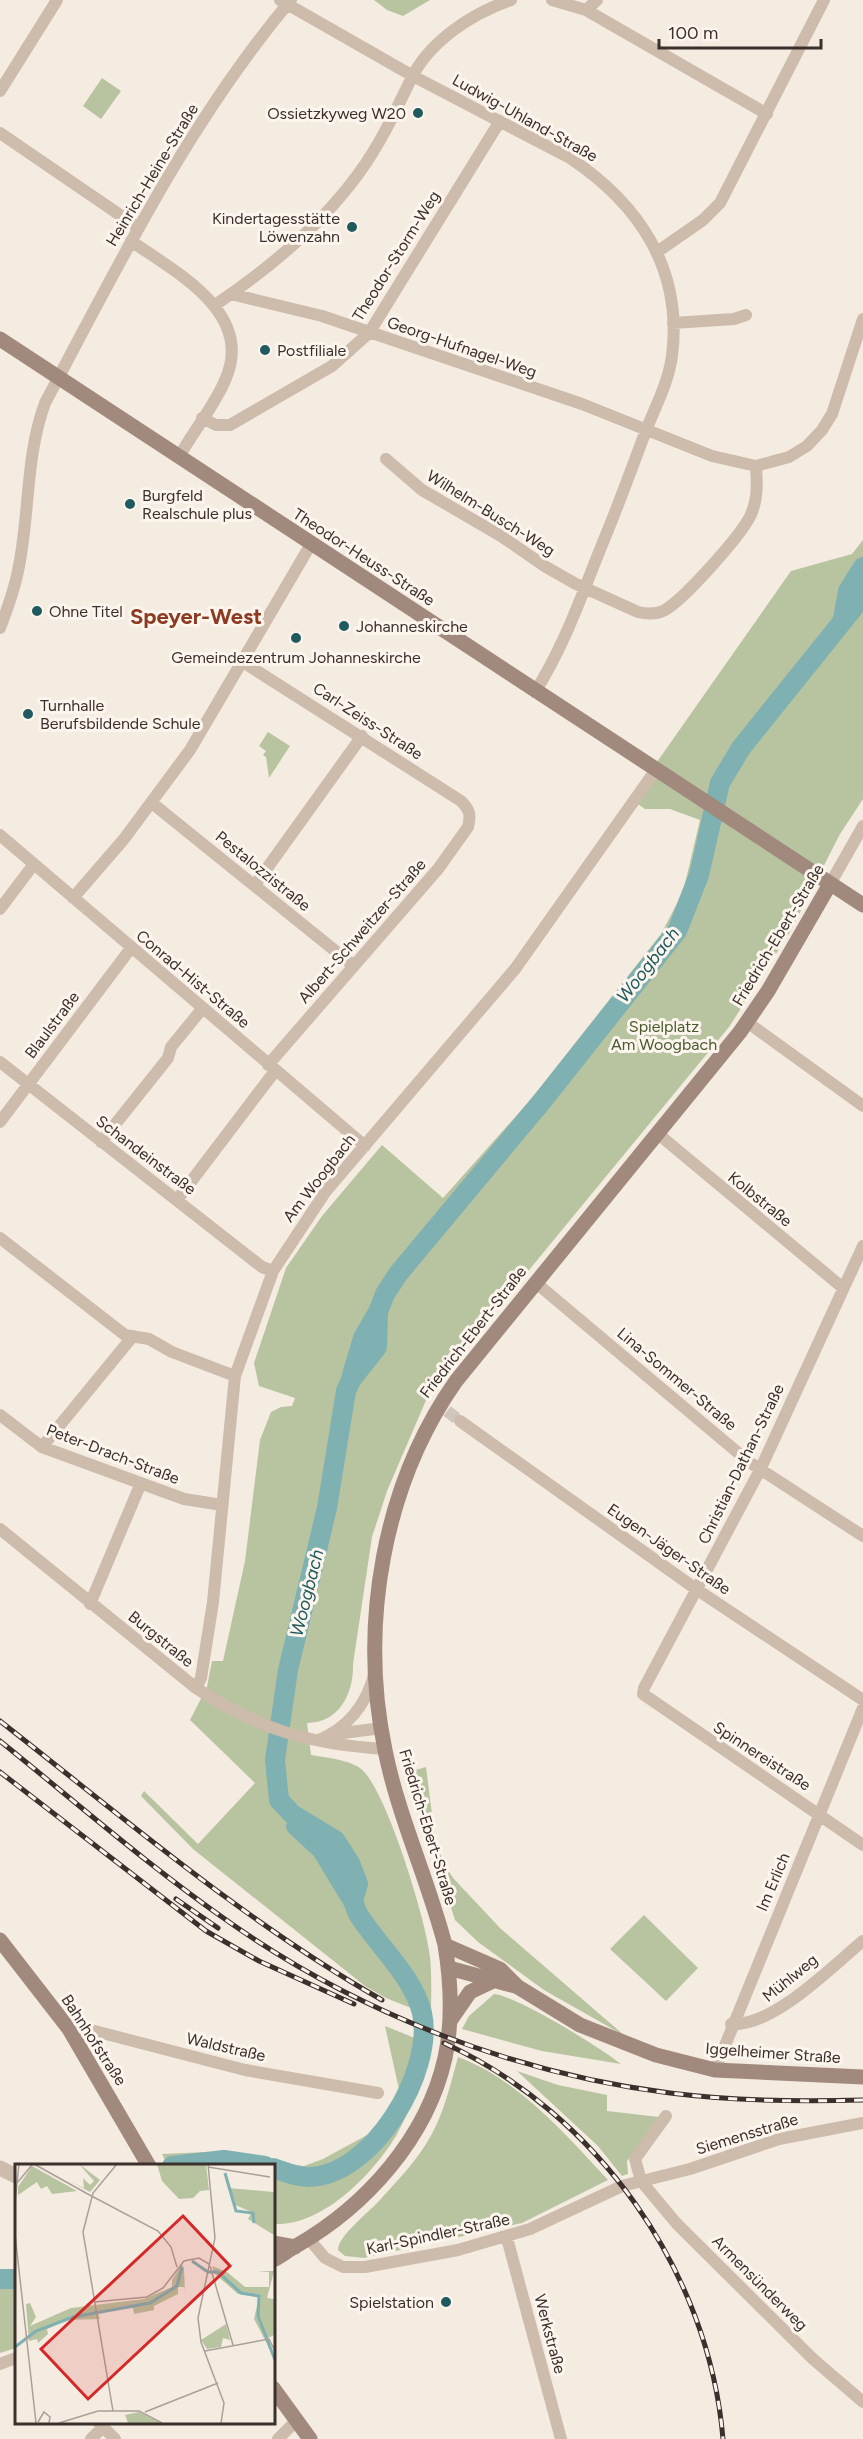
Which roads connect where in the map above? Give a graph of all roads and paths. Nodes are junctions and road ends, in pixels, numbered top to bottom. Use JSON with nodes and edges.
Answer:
{"nodes":[{"id":1,"x":57,"y":0,"type":"edge"},
{"id":2,"x":511,"y":0,"type":"edge"},
{"id":3,"x":552,"y":0,"type":"edge"},
{"id":4,"x":597,"y":0,"type":"edge"},
{"id":5,"x":824,"y":0,"type":"edge"},
{"id":6,"x":286,"y":1,"type":"edge"},
{"id":7,"x":586,"y":10,"type":"junction"},
{"id":8,"x":413,"y":76,"type":"junction"},
{"id":9,"x":0,"y":91,"type":"edge"},
{"id":10,"x":767,"y":114,"type":"junction"},
{"id":11,"x":500,"y":121,"type":"junction"},
{"id":12,"x":0,"y":133,"type":"edge"},
{"id":13,"x":139,"y":228,"type":"junction"},
{"id":14,"x":131,"y":241,"type":"junction"},
{"id":15,"x":657,"y":252,"type":"junction"},
{"id":16,"x":231,"y":294,"type":"junction"},
{"id":17,"x":215,"y":305,"type":"junction"},
{"id":18,"x":746,"y":315,"type":"dead end"},
{"id":19,"x":863,"y":319,"type":"edge"},
{"id":20,"x":673,"y":323,"type":"junction"},
{"id":21,"x":369,"y":333,"type":"junction"},
{"id":22,"x":0,"y":339,"type":"edge"},
{"id":23,"x":59,"y":378,"type":"junction"},
{"id":24,"x":202,"y":418,"type":"junction"},
{"id":25,"x":646,"y":430,"type":"junction"},
{"id":26,"x":179,"y":457,"type":"junction"},
{"id":27,"x":386,"y":459,"type":"dead end"},
{"id":28,"x":756,"y":466,"type":"junction"},
{"id":29,"x":311,"y":544,"type":"junction"},
{"id":30,"x":585,"y":586,"type":"junction"},
{"id":31,"x":0,"y":628,"type":"edge"},
{"id":32,"x":243,"y":662,"type":"junction"},
{"id":33,"x":536,"y":692,"type":"junction"},
{"id":34,"x":362,"y":736,"type":"junction"},
{"id":35,"x":656,"y":771,"type":"junction"},
{"id":36,"x":152,"y":803,"type":"junction"},
{"id":37,"x":470,"y":812,"type":"joint"},
{"id":38,"x":863,"y":826,"type":"edge"},
{"id":39,"x":0,"y":836,"type":"edge"},
{"id":40,"x":34,"y":864,"type":"junction"},
{"id":41,"x":830,"y":884,"type":"junction"},
{"id":42,"x":255,"y":885,"type":"junction"},
{"id":43,"x":73,"y":898,"type":"junction"},
{"id":44,"x":863,"y":905,"type":"edge"},
{"id":45,"x":0,"y":909,"type":"edge"},
{"id":46,"x":130,"y":948,"type":"junction"},
{"id":47,"x":354,"y":966,"type":"junction"},
{"id":48,"x":202,"y":1009,"type":"junction"},
{"id":49,"x":747,"y":1022,"type":"junction"},
{"id":50,"x":0,"y":1062,"type":"edge"},
{"id":51,"x":272,"y":1068,"type":"junction"},
{"id":52,"x":28,"y":1084,"type":"junction"},
{"id":53,"x":863,"y":1106,"type":"edge"},
{"id":54,"x":0,"y":1122,"type":"edge"},
{"id":55,"x":657,"y":1133,"type":"junction"},
{"id":56,"x":101,"y":1142,"type":"junction"},
{"id":57,"x":365,"y":1146,"type":"junction"},
{"id":58,"x":177,"y":1200,"type":"junction"},
{"id":59,"x":0,"y":1238,"type":"edge"},
{"id":60,"x":863,"y":1246,"type":"edge"},
{"id":61,"x":273,"y":1271,"type":"junction"},
{"id":62,"x":535,"y":1282,"type":"junction"},
{"id":63,"x":843,"y":1288,"type":"junction"},
{"id":64,"x":133,"y":1336,"type":"junction"},
{"id":65,"x":235,"y":1376,"type":"junction"},
{"id":66,"x":0,"y":1415,"type":"edge"},
{"id":67,"x":460,"y":1421,"type":"tunnel mouth"},
{"id":68,"x":42,"y":1447,"type":"junction"},
{"id":69,"x":760,"y":1470,"type":"junction"},
{"id":70,"x":141,"y":1483,"type":"junction"},
{"id":71,"x":222,"y":1504,"type":"junction"},
{"id":72,"x":0,"y":1529,"type":"edge"},
{"id":73,"x":863,"y":1536,"type":"edge"},
{"id":74,"x":696,"y":1589,"type":"junction"},
{"id":75,"x":90,"y":1604,"type":"junction"},
{"id":76,"x":376,"y":1669,"type":"junction"},
{"id":77,"x":196,"y":1688,"type":"junction"},
{"id":78,"x":643,"y":1694,"type":"joint"},
{"id":79,"x":863,"y":1700,"type":"edge"},
{"id":80,"x":863,"y":1708,"type":"edge"},
{"id":81,"x":382,"y":1728,"type":"junction"},
{"id":82,"x":331,"y":1735,"type":"junction"},
{"id":83,"x":315,"y":1740,"type":"junction"},
{"id":84,"x":384,"y":1749,"type":"junction"},
{"id":85,"x":819,"y":1813,"type":"junction"},
{"id":86,"x":863,"y":1845,"type":"edge"},
{"id":87,"x":0,"y":1940,"type":"edge"},
{"id":88,"x":863,"y":1941,"type":"edge"},
{"id":89,"x":445,"y":1945,"type":"junction"},
{"id":90,"x":449,"y":1968,"type":"junction"},
{"id":91,"x":494,"y":1981,"type":"junction"},
{"id":92,"x":518,"y":1987,"type":"junction"},
{"id":93,"x":450,"y":2021,"type":"junction"},
{"id":94,"x":731,"y":2024,"type":"junction"},
{"id":95,"x":69,"y":2029,"type":"junction"},
{"id":96,"x":715,"y":2070,"type":"junction"},
{"id":97,"x":863,"y":2077,"type":"edge"},
{"id":98,"x":378,"y":2093,"type":"dead end"},
{"id":99,"x":666,"y":2116,"type":"dead end"},
{"id":100,"x":863,"y":2123,"type":"edge"},
{"id":101,"x":146,"y":2162,"type":"edge"},
{"id":102,"x":0,"y":2168,"type":"edge"},
{"id":103,"x":15,"y":2176,"type":"edge"},
{"id":104,"x":641,"y":2181,"type":"junction"},
{"id":105,"x":507,"y":2238,"type":"junction"},
{"id":106,"x":309,"y":2239,"type":"junction"},
{"id":107,"x":274,"y":2243,"type":"edge"},
{"id":108,"x":295,"y":2247,"type":"junction"},
{"id":109,"x":274,"y":2248,"type":"edge"},
{"id":110,"x":274,"y":2259,"type":"edge"},
{"id":111,"x":15,"y":2358,"type":"edge"},
{"id":112,"x":0,"y":2364,"type":"edge"},
{"id":113,"x":274,"y":2389,"type":"edge"},
{"id":114,"x":863,"y":2402,"type":"edge"},
{"id":115,"x":296,"y":2421,"type":"junction"},
{"id":116,"x":100,"y":2425,"type":"edge"},
{"id":117,"x":92,"y":2439,"type":"edge"},
{"id":118,"x":115,"y":2439,"type":"edge"},
{"id":119,"x":278,"y":2439,"type":"edge"},
{"id":120,"x":310,"y":2439,"type":"edge"},
{"id":121,"x":561,"y":2439,"type":"edge"}],
"edges":[{"from":1,"to":9,"type":"street"},
{"from":2,"to":8,"type":"street"},
{"from":3,"to":7,"type":"street"},
{"from":4,"to":7,"type":"street"},
{"from":5,"to":10,"type":"street"},
{"from":6,"to":8,"type":"street","name":"Ludwig-Uhland-Straße"},
{"from":6,"to":13,"type":"street","name":"Heinrich-Heine-Straße"},
{"from":7,"to":10,"type":"street"},
{"from":8,"to":11,"type":"street","name":"Ludwig-Uhland-Straße"},
{"from":8,"to":16,"type":"street"},
{"from":10,"to":15,"type":"street"},
{"from":11,"to":15,"type":"street","name":"Ludwig-Uhland-Straße"},
{"from":11,"to":21,"type":"street","name":"Theodor-Storm-Weg"},
{"from":12,"to":13,"type":"street"},
{"from":13,"to":14,"type":"street","name":"Heinrich-Heine-Straße"},
{"from":14,"to":17,"type":"street"},
{"from":14,"to":23,"type":"street","name":"Heinrich-Heine-Straße"},
{"from":15,"to":20,"type":"street","name":"Ludwig-Uhland-Straße"},
{"from":16,"to":17,"type":"street"},
{"from":16,"to":21,"type":"street","name":"Georg-Hufnagel-Weg"},
{"from":17,"to":24,"type":"street"},
{"from":18,"to":20,"type":"street"},
{"from":19,"to":28,"type":"street"},
{"from":20,"to":25,"type":"street","name":"Ludwig-Uhland-Straße"},
{"from":21,"to":24,"type":"street","name":"Theodor-Storm-Weg"},
{"from":21,"to":25,"type":"street","name":"Georg-Hufnagel-Weg"},
{"from":22,"to":23,"type":"main road","name":"Theodor-Heuss-Straße"},
{"from":23,"to":26,"type":"main road","name":"Theodor-Heuss-Straße"},
{"from":23,"to":31,"type":"street","name":"Heinrich-Heine-Straße"},
{"from":24,"to":26,"type":"street"},
{"from":25,"to":28,"type":"street","name":"Georg-Hufnagel-Weg"},
{"from":25,"to":30,"type":"street","name":"Ludwig-Uhland-Straße"},
{"from":26,"to":29,"type":"main road","name":"Theodor-Heuss-Straße"},
{"from":27,"to":30,"type":"street","name":"Wilhelm-Busch-Weg"},
{"from":28,"to":30,"type":"street","name":"Wilhelm-Busch-Weg"},
{"from":29,"to":32,"type":"street"},
{"from":29,"to":33,"type":"main road","name":"Theodor-Heuss-Straße"},
{"from":30,"to":33,"type":"street","name":"Ludwig-Uhland-Straße"},
{"from":32,"to":34,"type":"street","name":"Carl-Zeiss-Straße"},
{"from":32,"to":36,"type":"street"},
{"from":33,"to":35,"type":"main road","name":"Theodor-Heuss-Straße"},
{"from":34,"to":37,"type":"street","name":"Carl-Zeiss-Straße"},
{"from":34,"to":42,"type":"street"},
{"from":35,"to":41,"type":"main road","name":"Theodor-Heuss-Straße"},
{"from":35,"to":57,"type":"street","name":"Am Woogbach"},
{"from":36,"to":42,"type":"street","name":"Pestalozzistraße"},
{"from":36,"to":43,"type":"street"},
{"from":37,"to":47,"type":"street","name":"Albert-Schweitzer-Straße"},
{"from":38,"to":41,"type":"street","name":"Friedrich-Ebert-Straße"},
{"from":39,"to":40,"type":"street","name":"Conrad-Hist-Straße"},
{"from":40,"to":43,"type":"street","name":"Conrad-Hist-Straße"},
{"from":40,"to":45,"type":"street"},
{"from":41,"to":44,"type":"main road","name":"Theodor-Heuss-Straße"},
{"from":41,"to":49,"type":"main road","name":"Friedrich-Ebert-Straße"},
{"from":42,"to":47,"type":"street","name":"Pestalozzistraße"},
{"from":43,"to":46,"type":"street","name":"Conrad-Hist-Straße"},
{"from":46,"to":48,"type":"street","name":"Conrad-Hist-Straße"},
{"from":46,"to":52,"type":"street","name":"Blaulstraße"},
{"from":47,"to":51,"type":"street","name":"Albert-Schweitzer-Straße"},
{"from":48,"to":51,"type":"street","name":"Conrad-Hist-Straße"},
{"from":48,"to":56,"type":"street"},
{"from":49,"to":53,"type":"street"},
{"from":49,"to":55,"type":"main road","name":"Friedrich-Ebert-Straße"},
{"from":50,"to":52,"type":"street","name":"Schandeinstraße"},
{"from":51,"to":57,"type":"street","name":"Conrad-Hist-Straße"},
{"from":51,"to":58,"type":"street","name":"Albert-Schweitzer-Straße"},
{"from":52,"to":54,"type":"street","name":"Blaulstraße"},
{"from":52,"to":56,"type":"street","name":"Schandeinstraße"},
{"from":55,"to":62,"type":"main road","name":"Friedrich-Ebert-Straße"},
{"from":55,"to":63,"type":"street","name":"Kolbstraße"},
{"from":56,"to":58,"type":"street","name":"Schandeinstraße"},
{"from":57,"to":61,"type":"street","name":"Am Woogbach"},
{"from":58,"to":61,"type":"street","name":"Schandeinstraße"},
{"from":59,"to":64,"type":"street"},
{"from":60,"to":63,"type":"street","name":"Christian-Dathan-Straße"},
{"from":61,"to":65,"type":"street","name":"Am Woogbach"},
{"from":62,"to":69,"type":"street","name":"Lina-Sommer-Straße"},
{"from":62,"to":76,"type":"main road","name":"Friedrich-Ebert-Straße"},
{"from":63,"to":69,"type":"street","name":"Christian-Dathan-Straße"},
{"from":64,"to":65,"type":"street"},
{"from":64,"to":68,"type":"street"},
{"from":65,"to":71,"type":"street","name":"Am Woogbach"},
{"from":66,"to":68,"type":"street","name":"Peter-Drach-Straße"},
{"from":67,"to":74,"type":"street","name":"Eugen-Jäger-Straße"},
{"from":68,"to":70,"type":"street","name":"Peter-Drach-Straße"},
{"from":69,"to":73,"type":"street","name":"Lina-Sommer-Straße"},
{"from":69,"to":74,"type":"street","name":"Christian-Dathan-Straße"},
{"from":70,"to":71,"type":"street","name":"Peter-Drach-Straße"},
{"from":70,"to":75,"type":"street"},
{"from":71,"to":77,"type":"street","name":"Am Woogbach"},
{"from":72,"to":75,"type":"street","name":"Burgstraße"},
{"from":74,"to":78,"type":"street","name":"Christian-Dathan-Straße"},
{"from":74,"to":79,"type":"street","name":"Eugen-Jäger-Straße"},
{"from":75,"to":77,"type":"street","name":"Burgstraße"},
{"from":76,"to":81,"type":"main road","name":"Friedrich-Ebert-Straße"},
{"from":76,"to":82,"type":"street"},
{"from":77,"to":83,"type":"street","name":"Burgstraße"},
{"from":78,"to":85,"type":"street","name":"Spinnereistraße"},
{"from":80,"to":85,"type":"street","name":"Im Erlich"},
{"from":81,"to":82,"type":"street"},
{"from":81,"to":84,"type":"main road","name":"Friedrich-Ebert-Straße"},
{"from":82,"to":83,"type":"street"},
{"from":83,"to":84,"type":"street","name":"Burgstraße"},
{"from":84,"to":89,"type":"main road","name":"Friedrich-Ebert-Straße"},
{"from":85,"to":86,"type":"street","name":"Spinnereistraße"},
{"from":85,"to":94,"type":"street","name":"Im Erlich"},
{"from":87,"to":95,"type":"main road","name":"Bahnhofstraße"},
{"from":88,"to":94,"type":"street","name":"Mühlweg"},
{"from":89,"to":90,"type":"main road","name":"Friedrich-Ebert-Straße"},
{"from":89,"to":92,"type":"main road","name":"Iggelheimer Straße"},
{"from":90,"to":91,"type":"main road","name":"Iggelheimer Straße"},
{"from":90,"to":93,"type":"main road","name":"Friedrich-Ebert-Straße"},
{"from":91,"to":92,"type":"main road","name":"Iggelheimer Straße"},
{"from":91,"to":93,"type":"main road"},
{"from":92,"to":96,"type":"main road","name":"Iggelheimer Straße"},
{"from":93,"to":106,"type":"main road","name":"Friedrich-Ebert-Straße"},
{"from":94,"to":96,"type":"street","name":"Im Erlich"},
{"from":95,"to":98,"type":"street","name":"Waldstraße"},
{"from":95,"to":101,"type":"main road","name":"Bahnhofstraße"},
{"from":96,"to":97,"type":"main road","name":"Iggelheimer Straße"},
{"from":99,"to":104,"type":"street"},
{"from":100,"to":104,"type":"street","name":"Siemensstraße"},
{"from":102,"to":103,"type":"street"},
{"from":104,"to":105,"type":"street","name":"Karl-Spindler-Straße"},
{"from":104,"to":114,"type":"street","name":"Armensünderweg"},
{"from":105,"to":106,"type":"street","name":"Karl-Spindler-Straße"},
{"from":105,"to":121,"type":"street","name":"Werkstraße"},
{"from":106,"to":108,"type":"main road","name":"Friedrich-Ebert-Straße"},
{"from":107,"to":108,"type":"main road"},
{"from":108,"to":109,"type":"main road","name":"Friedrich-Ebert-Straße"},
{"from":108,"to":110,"type":"main road","name":"Friedrich-Ebert-Straße"},
{"from":111,"to":112,"type":"street"},
{"from":113,"to":115,"type":"main road"},
{"from":115,"to":119,"type":"street"},
{"from":115,"to":120,"type":"main road"},
{"from":116,"to":117,"type":"street"},
{"from":116,"to":118,"type":"street"}]}
